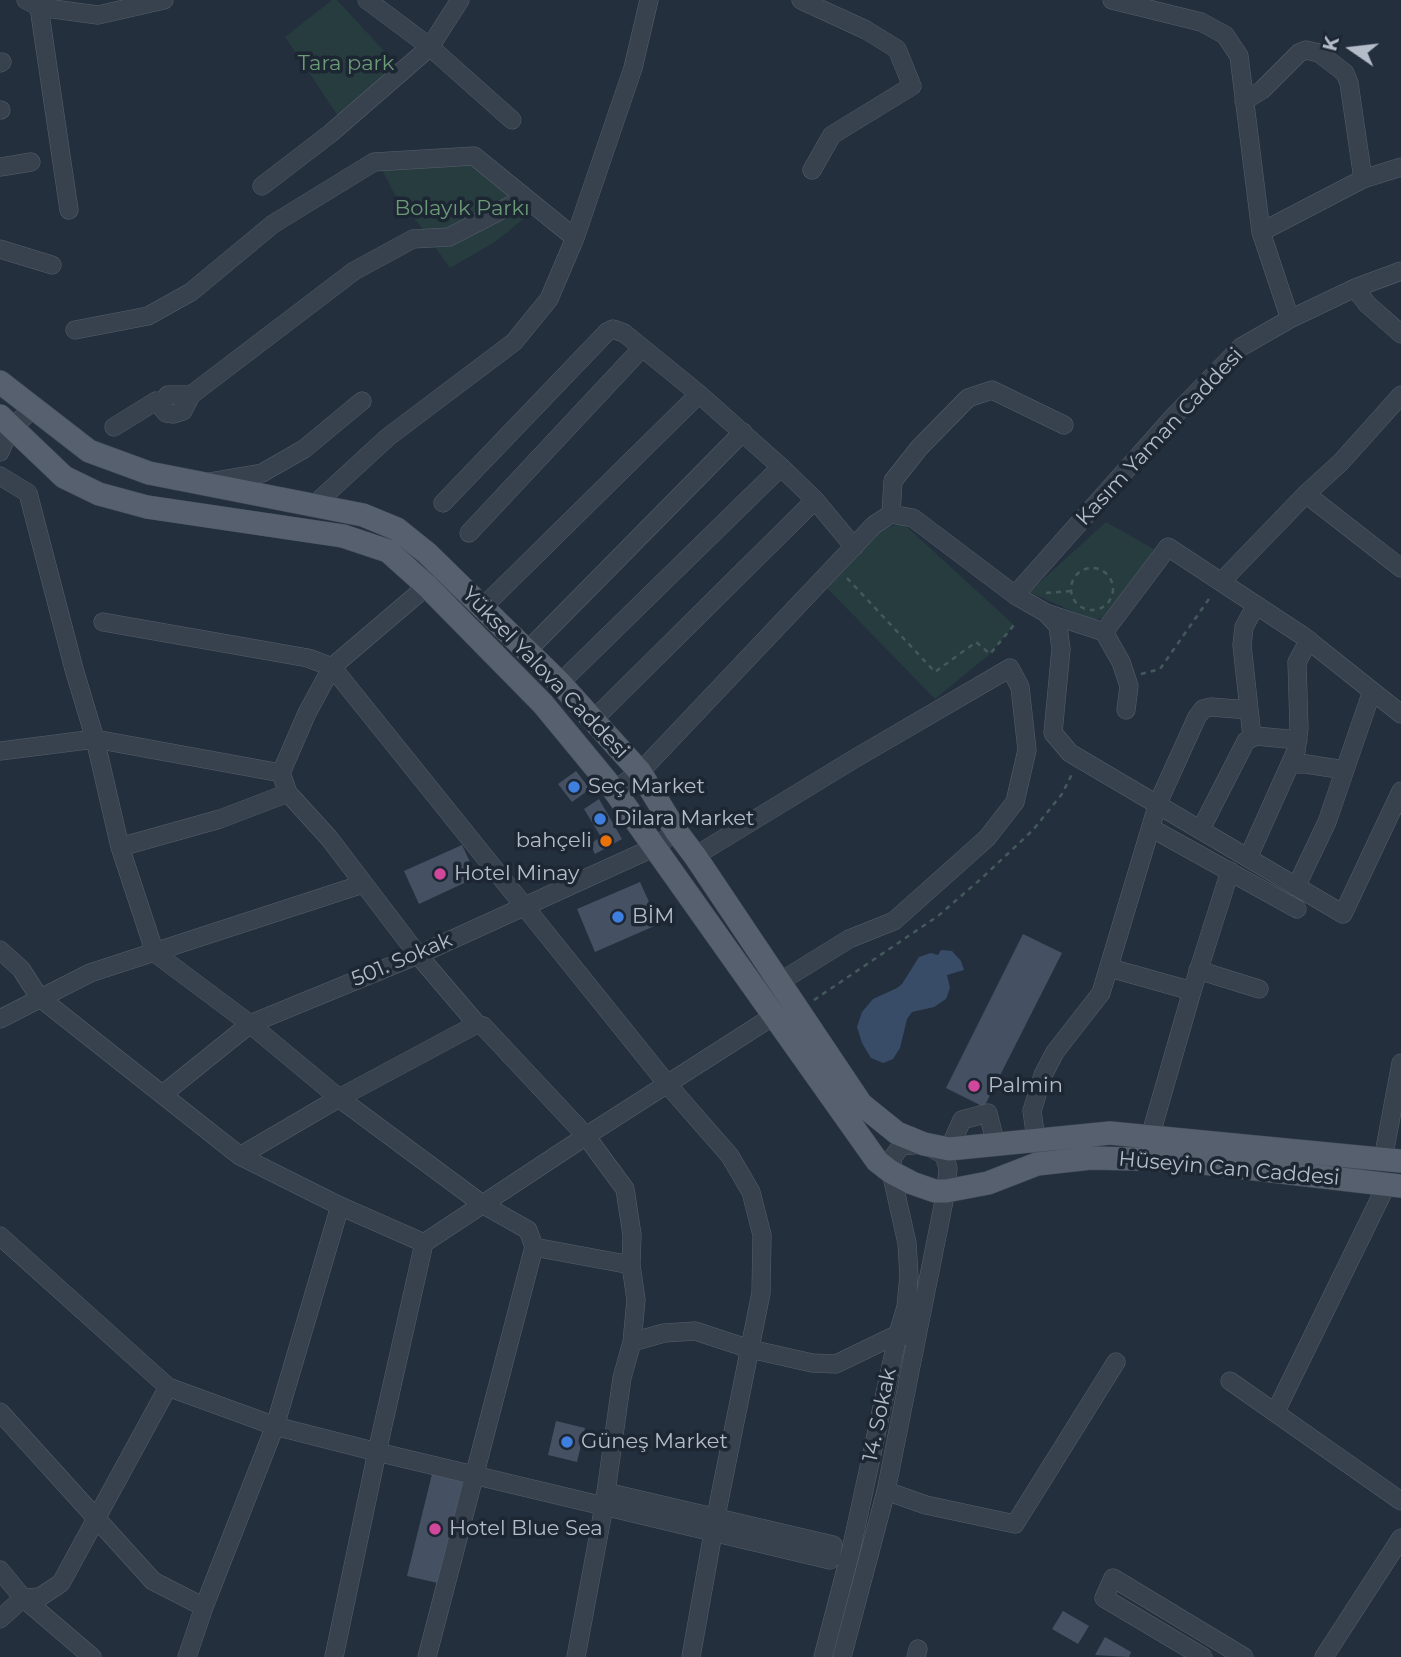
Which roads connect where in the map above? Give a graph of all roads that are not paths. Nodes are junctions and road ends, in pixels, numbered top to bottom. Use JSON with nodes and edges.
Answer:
{"nodes":[{"id":1,"x":164,"y":0,"type":"edge"},
{"id":2,"x":367,"y":0,"type":"edge"},
{"id":3,"x":460,"y":0,"type":"edge"},
{"id":4,"x":649,"y":0,"type":"edge"},
{"id":5,"x":801,"y":0,"type":"edge"},
{"id":6,"x":1112,"y":0,"type":"edge"},
{"id":7,"x":36,"y":2,"type":"edge"},
{"id":8,"x":430,"y":47,"type":"junction"},
{"id":9,"x":1244,"y":101,"type":"junction"},
{"id":10,"x":512,"y":120,"type":"dead end"},
{"id":11,"x":31,"y":162,"type":"dead end"},
{"id":12,"x":0,"y":167,"type":"edge"},
{"id":13,"x":1401,"y":167,"type":"edge"},
{"id":14,"x":812,"y":170,"type":"dead end"},
{"id":15,"x":1363,"y":179,"type":"junction"},
{"id":16,"x":262,"y":186,"type":"dead end"},
{"id":17,"x":525,"y":198,"type":"junction"},
{"id":18,"x":69,"y":210,"type":"dead end"},
{"id":19,"x":1261,"y":232,"type":"junction"},
{"id":20,"x":575,"y":238,"type":"junction"},
{"id":21,"x":0,"y":249,"type":"edge"},
{"id":22,"x":52,"y":265,"type":"dead end"},
{"id":23,"x":1401,"y":271,"type":"edge"},
{"id":24,"x":1355,"y":288,"type":"junction"},
{"id":25,"x":1290,"y":319,"type":"junction"},
{"id":26,"x":75,"y":330,"type":"dead end"},
{"id":27,"x":1401,"y":334,"type":"edge"},
{"id":28,"x":642,"y":348,"type":"junction"},
{"id":29,"x":699,"y":394,"type":"junction"},
{"id":30,"x":11,"y":395,"type":"edge"},
{"id":31,"x":1401,"y":395,"type":"edge"},
{"id":32,"x":362,"y":401,"type":"dead end"},
{"id":33,"x":6,"y":421,"type":"edge"},
{"id":34,"x":1064,"y":425,"type":"dead end"},
{"id":35,"x":114,"y":427,"type":"dead end"},
{"id":36,"x":743,"y":432,"type":"junction"},
{"id":37,"x":0,"y":452,"type":"edge"},
{"id":38,"x":781,"y":467,"type":"junction"},
{"id":39,"x":0,"y":476,"type":"edge"},
{"id":40,"x":199,"y":484,"type":"junction"},
{"id":41,"x":1306,"y":495,"type":"junction"},
{"id":42,"x":815,"y":500,"type":"junction"},
{"id":43,"x":443,"y":503,"type":"dead end"},
{"id":44,"x":314,"y":505,"type":"junction"},
{"id":45,"x":891,"y":514,"type":"junction"},
{"id":46,"x":469,"y":533,"type":"dead end"},
{"id":47,"x":854,"y":547,"type":"junction"},
{"id":48,"x":1401,"y":568,"type":"edge"},
{"id":49,"x":1221,"y":582,"type":"junction"},
{"id":50,"x":427,"y":586,"type":"junction"},
{"id":51,"x":1015,"y":595,"type":"junction"},
{"id":52,"x":1256,"y":605,"type":"junction"},
{"id":53,"x":482,"y":607,"type":"junction"},
{"id":54,"x":1046,"y":613,"type":"junction"},
{"id":55,"x":103,"y":622,"type":"dead end"},
{"id":56,"x":1104,"y":632,"type":"junction"},
{"id":57,"x":1308,"y":640,"type":"junction"},
{"id":58,"x":527,"y":650,"type":"junction"},
{"id":59,"x":332,"y":667,"type":"junction"},
{"id":60,"x":560,"y":683,"type":"junction"},
{"id":61,"x":1372,"y":691,"type":"junction"},
{"id":62,"x":1126,"y":710,"type":"dead end"},
{"id":63,"x":1249,"y":710,"type":"junction"},
{"id":64,"x":1401,"y":714,"type":"edge"},
{"id":65,"x":593,"y":720,"type":"junction"},
{"id":66,"x":1252,"y":737,"type":"junction"},
{"id":67,"x":95,"y":739,"type":"junction"},
{"id":68,"x":1298,"y":740,"type":"junction"},
{"id":69,"x":0,"y":751,"type":"edge"},
{"id":70,"x":1291,"y":764,"type":"junction"},
{"id":71,"x":1345,"y":770,"type":"junction"},
{"id":72,"x":640,"y":772,"type":"junction"},
{"id":73,"x":281,"y":773,"type":"junction"},
{"id":74,"x":614,"y":790,"type":"junction"},
{"id":75,"x":1401,"y":791,"type":"edge"},
{"id":76,"x":288,"y":793,"type":"junction"},
{"id":77,"x":1158,"y":803,"type":"junction"},
{"id":78,"x":1151,"y":828,"type":"junction"},
{"id":79,"x":1201,"y":829,"type":"junction"},
{"id":80,"x":676,"y":831,"type":"junction"},
{"id":81,"x":120,"y":847,"type":"junction"},
{"id":82,"x":655,"y":847,"type":"junction"},
{"id":83,"x":695,"y":856,"type":"junction"},
{"id":84,"x":1248,"y":858,"type":"junction"},
{"id":85,"x":1230,"y":871,"type":"junction"},
{"id":86,"x":363,"y":884,"type":"junction"},
{"id":87,"x":1296,"y":887,"type":"junction"},
{"id":88,"x":526,"y":906,"type":"junction"},
{"id":89,"x":1297,"y":909,"type":"dead end"},
{"id":90,"x":0,"y":950,"type":"edge"},
{"id":91,"x":155,"y":953,"type":"junction"},
{"id":92,"x":418,"y":955,"type":"junction"},
{"id":93,"x":1110,"y":968,"type":"junction"},
{"id":94,"x":1198,"y":970,"type":"junction"},
{"id":95,"x":778,"y":983,"type":"junction"},
{"id":96,"x":1259,"y":989,"type":"dead end"},
{"id":97,"x":1192,"y":991,"type":"junction"},
{"id":98,"x":39,"y":998,"type":"junction"},
{"id":99,"x":787,"y":1013,"type":"junction"},
{"id":100,"x":0,"y":1019,"type":"edge"},
{"id":101,"x":250,"y":1024,"type":"junction"},
{"id":102,"x":477,"y":1024,"type":"junction"},
{"id":103,"x":1401,"y":1063,"type":"edge"},
{"id":104,"x":668,"y":1085,"type":"junction"},
{"id":105,"x":163,"y":1094,"type":"junction"},
{"id":106,"x":339,"y":1098,"type":"junction"},
{"id":107,"x":586,"y":1136,"type":"junction"},
{"id":108,"x":1150,"y":1137,"type":"junction"},
{"id":109,"x":1036,"y":1139,"type":"junction"},
{"id":110,"x":924,"y":1144,"type":"junction"},
{"id":111,"x":996,"y":1145,"type":"junction"},
{"id":112,"x":949,"y":1149,"type":"junction"},
{"id":113,"x":240,"y":1156,"type":"junction"},
{"id":114,"x":1392,"y":1160,"type":"edge"},
{"id":115,"x":891,"y":1172,"type":"junction"},
{"id":116,"x":988,"y":1183,"type":"junction"},
{"id":117,"x":1394,"y":1185,"type":"edge"},
{"id":118,"x":941,"y":1191,"type":"junction"},
{"id":119,"x":482,"y":1204,"type":"junction"},
{"id":120,"x":340,"y":1206,"type":"junction"},
{"id":121,"x":940,"y":1228,"type":"junction"},
{"id":122,"x":0,"y":1236,"type":"edge"},
{"id":123,"x":424,"y":1243,"type":"junction"},
{"id":124,"x":534,"y":1247,"type":"junction"},
{"id":125,"x":631,"y":1265,"type":"junction"},
{"id":126,"x":898,"y":1334,"type":"junction"},
{"id":127,"x":918,"y":1338,"type":"junction"},
{"id":128,"x":632,"y":1342,"type":"junction"},
{"id":129,"x":750,"y":1349,"type":"junction"},
{"id":130,"x":1116,"y":1363,"type":"dead end"},
{"id":131,"x":1230,"y":1381,"type":"dead end"},
{"id":132,"x":168,"y":1387,"type":"junction"},
{"id":133,"x":1276,"y":1411,"type":"junction"},
{"id":134,"x":0,"y":1412,"type":"edge"},
{"id":135,"x":275,"y":1426,"type":"junction"},
{"id":136,"x":377,"y":1452,"type":"junction"},
{"id":137,"x":474,"y":1477,"type":"junction"},
{"id":138,"x":886,"y":1491,"type":"junction"},
{"id":139,"x":605,"y":1499,"type":"junction"},
{"id":140,"x":1401,"y":1501,"type":"edge"},
{"id":141,"x":96,"y":1520,"type":"junction"},
{"id":142,"x":715,"y":1524,"type":"junction"},
{"id":143,"x":1401,"y":1538,"type":"edge"},
{"id":144,"x":0,"y":1570,"type":"edge"},
{"id":145,"x":23,"y":1598,"type":"junction"},
{"id":146,"x":204,"y":1607,"type":"junction"},
{"id":147,"x":0,"y":1619,"type":"edge"},
{"id":148,"x":92,"y":1657,"type":"edge"},
{"id":149,"x":187,"y":1657,"type":"edge"},
{"id":150,"x":334,"y":1657,"type":"edge"},
{"id":151,"x":427,"y":1657,"type":"edge"},
{"id":152,"x":576,"y":1657,"type":"edge"},
{"id":153,"x":691,"y":1657,"type":"edge"},
{"id":154,"x":823,"y":1657,"type":"edge"},
{"id":155,"x":842,"y":1657,"type":"edge"},
{"id":156,"x":1203,"y":1657,"type":"edge"},
{"id":157,"x":1244,"y":1657,"type":"edge"},
{"id":158,"x":1324,"y":1657,"type":"edge"}],
"edges":[{"from":1,"to":7,"type":"street"},
{"from":2,"to":8,"type":"street"},
{"from":3,"to":8,"type":"street"},
{"from":4,"to":20,"type":"street"},
{"from":5,"to":14,"type":"street"},
{"from":6,"to":9,"type":"street"},
{"from":7,"to":18,"type":"street"},
{"from":8,"to":10,"type":"street"},
{"from":8,"to":16,"type":"street"},
{"from":9,"to":15,"type":"street"},
{"from":9,"to":19,"type":"street"},
{"from":11,"to":12,"type":"street"},
{"from":13,"to":15,"type":"street"},
{"from":15,"to":19,"type":"street"},
{"from":17,"to":20,"type":"street"},
{"from":17,"to":26,"type":"street"},
{"from":17,"to":35,"type":"street"},
{"from":19,"to":25,"type":"street"},
{"from":20,"to":44,"type":"street"},
{"from":21,"to":22,"type":"street"},
{"from":23,"to":24,"type":"street","name":"Kasım Yaman Caddesi"},
{"from":24,"to":25,"type":"street","name":"Kasım Yaman Caddesi"},
{"from":24,"to":27,"type":"street"},
{"from":25,"to":51,"type":"street","name":"Kasım Yaman Caddesi"},
{"from":28,"to":29,"type":"street"},
{"from":28,"to":43,"type":"street"},
{"from":28,"to":46,"type":"street"},
{"from":29,"to":36,"type":"street"},
{"from":29,"to":53,"type":"street"},
{"from":30,"to":33,"type":"street"},
{"from":30,"to":40,"type":"main road","name":"Yüksel Yalova Caddesi"},
{"from":31,"to":41,"type":"street"},
{"from":32,"to":40,"type":"street"},
{"from":33,"to":37,"type":"street"},
{"from":33,"to":50,"type":"main road","name":"Yüksel Yalova Caddesi"},
{"from":34,"to":45,"type":"street"},
{"from":36,"to":38,"type":"street"},
{"from":36,"to":58,"type":"street"},
{"from":38,"to":42,"type":"street"},
{"from":38,"to":60,"type":"street"},
{"from":39,"to":67,"type":"street"},
{"from":40,"to":44,"type":"main road","name":"Yüksel Yalova Caddesi"},
{"from":41,"to":48,"type":"street"},
{"from":41,"to":49,"type":"street"},
{"from":42,"to":47,"type":"street"},
{"from":42,"to":65,"type":"street"},
{"from":44,"to":53,"type":"main road","name":"Yüksel Yalova Caddesi"},
{"from":45,"to":47,"type":"street"},
{"from":45,"to":51,"type":"street"},
{"from":47,"to":72,"type":"street"},
{"from":49,"to":52,"type":"street"},
{"from":49,"to":56,"type":"street"},
{"from":50,"to":59,"type":"street"},
{"from":50,"to":74,"type":"main road","name":"Yüksel Yalova Caddesi"},
{"from":51,"to":54,"type":"street"},
{"from":52,"to":57,"type":"street"},
{"from":52,"to":63,"type":"street"},
{"from":53,"to":58,"type":"main road","name":"Yüksel Yalova Caddesi"},
{"from":54,"to":56,"type":"street"},
{"from":54,"to":77,"type":"street"},
{"from":55,"to":59,"type":"street"},
{"from":56,"to":62,"type":"street"},
{"from":57,"to":61,"type":"street"},
{"from":57,"to":68,"type":"street"},
{"from":58,"to":60,"type":"main road","name":"Yüksel Yalova Caddesi"},
{"from":59,"to":73,"type":"street"},
{"from":59,"to":88,"type":"street"},
{"from":60,"to":65,"type":"main road","name":"Yüksel Yalova Caddesi"},
{"from":61,"to":64,"type":"street"},
{"from":61,"to":71,"type":"street"},
{"from":63,"to":66,"type":"street"},
{"from":63,"to":77,"type":"street"},
{"from":65,"to":72,"type":"main road","name":"Yüksel Yalova Caddesi"},
{"from":66,"to":68,"type":"street"},
{"from":66,"to":79,"type":"street"},
{"from":67,"to":69,"type":"street"},
{"from":67,"to":73,"type":"street"},
{"from":67,"to":81,"type":"street"},
{"from":68,"to":70,"type":"street"},
{"from":70,"to":71,"type":"street"},
{"from":70,"to":84,"type":"street"},
{"from":71,"to":87,"type":"street"},
{"from":72,"to":74,"type":"street"},
{"from":72,"to":80,"type":"main road","name":"Yüksel Yalova Caddesi"},
{"from":73,"to":76,"type":"street"},
{"from":74,"to":82,"type":"main road","name":"Yüksel Yalova Caddesi"},
{"from":75,"to":87,"type":"street"},
{"from":76,"to":81,"type":"street"},
{"from":76,"to":86,"type":"street"},
{"from":77,"to":78,"type":"street"},
{"from":77,"to":79,"type":"street"},
{"from":78,"to":85,"type":"street"},
{"from":78,"to":93,"type":"street"},
{"from":79,"to":84,"type":"street"},
{"from":80,"to":82,"type":"street","name":"501. Sokak"},
{"from":80,"to":83,"type":"main road","name":"Yüksel Yalova Caddesi"},
{"from":81,"to":91,"type":"street"},
{"from":82,"to":88,"type":"street","name":"501. Sokak"},
{"from":82,"to":99,"type":"main road","name":"Yüksel Yalova Caddesi"},
{"from":83,"to":95,"type":"main road","name":"Yüksel Yalova Caddesi"},
{"from":83,"to":95,"type":"street"},
{"from":84,"to":87,"type":"street"},
{"from":85,"to":89,"type":"street"},
{"from":85,"to":94,"type":"street"},
{"from":86,"to":91,"type":"street"},
{"from":86,"to":92,"type":"street"},
{"from":88,"to":92,"type":"street","name":"501. Sokak"},
{"from":88,"to":104,"type":"street"},
{"from":90,"to":98,"type":"street"},
{"from":91,"to":98,"type":"street"},
{"from":91,"to":101,"type":"street"},
{"from":92,"to":101,"type":"street","name":"501. Sokak"},
{"from":92,"to":102,"type":"street"},
{"from":93,"to":97,"type":"street"},
{"from":93,"to":109,"type":"street"},
{"from":94,"to":96,"type":"street"},
{"from":94,"to":97,"type":"street"},
{"from":95,"to":99,"type":"main road","name":"Yüksel Yalova Caddesi"},
{"from":97,"to":108,"type":"street"},
{"from":98,"to":100,"type":"street"},
{"from":98,"to":105,"type":"street"},
{"from":99,"to":104,"type":"street"},
{"from":99,"to":110,"type":"main road","name":"Yüksel Yalova Caddesi"},
{"from":99,"to":115,"type":"main road","name":"Yüksel Yalova Caddesi"},
{"from":101,"to":105,"type":"street","name":"501. Sokak"},
{"from":101,"to":106,"type":"street"},
{"from":102,"to":106,"type":"street"},
{"from":102,"to":107,"type":"street"},
{"from":103,"to":114,"type":"street"},
{"from":104,"to":107,"type":"street"},
{"from":104,"to":129,"type":"street"},
{"from":105,"to":113,"type":"street"},
{"from":106,"to":113,"type":"street"},
{"from":106,"to":119,"type":"street"},
{"from":107,"to":119,"type":"street"},
{"from":107,"to":125,"type":"street"},
{"from":108,"to":109,"type":"main road","name":"Hüseyin Can Caddesi"},
{"from":108,"to":114,"type":"main road","name":"Hüseyin Can Caddesi"},
{"from":109,"to":111,"type":"main road","name":"Hüseyin Can Caddesi"},
{"from":110,"to":112,"type":"main road","name":"Yüksel Yalova Caddesi"},
{"from":110,"to":115,"type":"street"},
{"from":110,"to":118,"type":"street"},
{"from":111,"to":112,"type":"main road","name":"Hüseyin Can Caddesi"},
{"from":111,"to":112,"type":"street"},
{"from":113,"to":120,"type":"street"},
{"from":115,"to":118,"type":"main road","name":"Yüksel Yalova Caddesi"},
{"from":115,"to":126,"type":"street","name":"14. Sokak"},
{"from":116,"to":117,"type":"main road","name":"Hüseyin Can Caddesi"},
{"from":116,"to":118,"type":"main road","name":"Hüseyin Can Caddesi"},
{"from":116,"to":121,"type":"street"},
{"from":117,"to":133,"type":"street"},
{"from":118,"to":121,"type":"street","name":"14. Sokak"},
{"from":119,"to":123,"type":"street"},
{"from":119,"to":124,"type":"street"},
{"from":120,"to":123,"type":"street"},
{"from":120,"to":135,"type":"street"},
{"from":121,"to":127,"type":"street","name":"14. Sokak"},
{"from":122,"to":132,"type":"street"},
{"from":123,"to":136,"type":"street"},
{"from":124,"to":125,"type":"street"},
{"from":124,"to":137,"type":"street"},
{"from":125,"to":128,"type":"street"},
{"from":126,"to":127,"type":"street"},
{"from":126,"to":129,"type":"street"},
{"from":126,"to":154,"type":"street","name":"14. Sokak"},
{"from":127,"to":138,"type":"street","name":"14. Sokak"},
{"from":128,"to":129,"type":"street"},
{"from":128,"to":139,"type":"street"},
{"from":129,"to":142,"type":"street"},
{"from":130,"to":138,"type":"street"},
{"from":131,"to":133,"type":"street"},
{"from":132,"to":135,"type":"street"},
{"from":132,"to":141,"type":"street"},
{"from":133,"to":140,"type":"street"},
{"from":134,"to":141,"type":"street"},
{"from":135,"to":136,"type":"street"},
{"from":135,"to":146,"type":"street"},
{"from":136,"to":137,"type":"street"},
{"from":136,"to":150,"type":"street"},
{"from":137,"to":139,"type":"street"},
{"from":137,"to":151,"type":"street"},
{"from":138,"to":155,"type":"street","name":"14. Sokak"},
{"from":139,"to":142,"type":"street"},
{"from":139,"to":152,"type":"street"},
{"from":141,"to":145,"type":"street"},
{"from":141,"to":146,"type":"street"},
{"from":142,"to":142,"type":"street"},
{"from":142,"to":153,"type":"street"},
{"from":143,"to":158,"type":"street"},
{"from":144,"to":145,"type":"street"},
{"from":145,"to":147,"type":"street"},
{"from":145,"to":148,"type":"street"},
{"from":146,"to":149,"type":"street"},
{"from":156,"to":157,"type":"street"}]}
